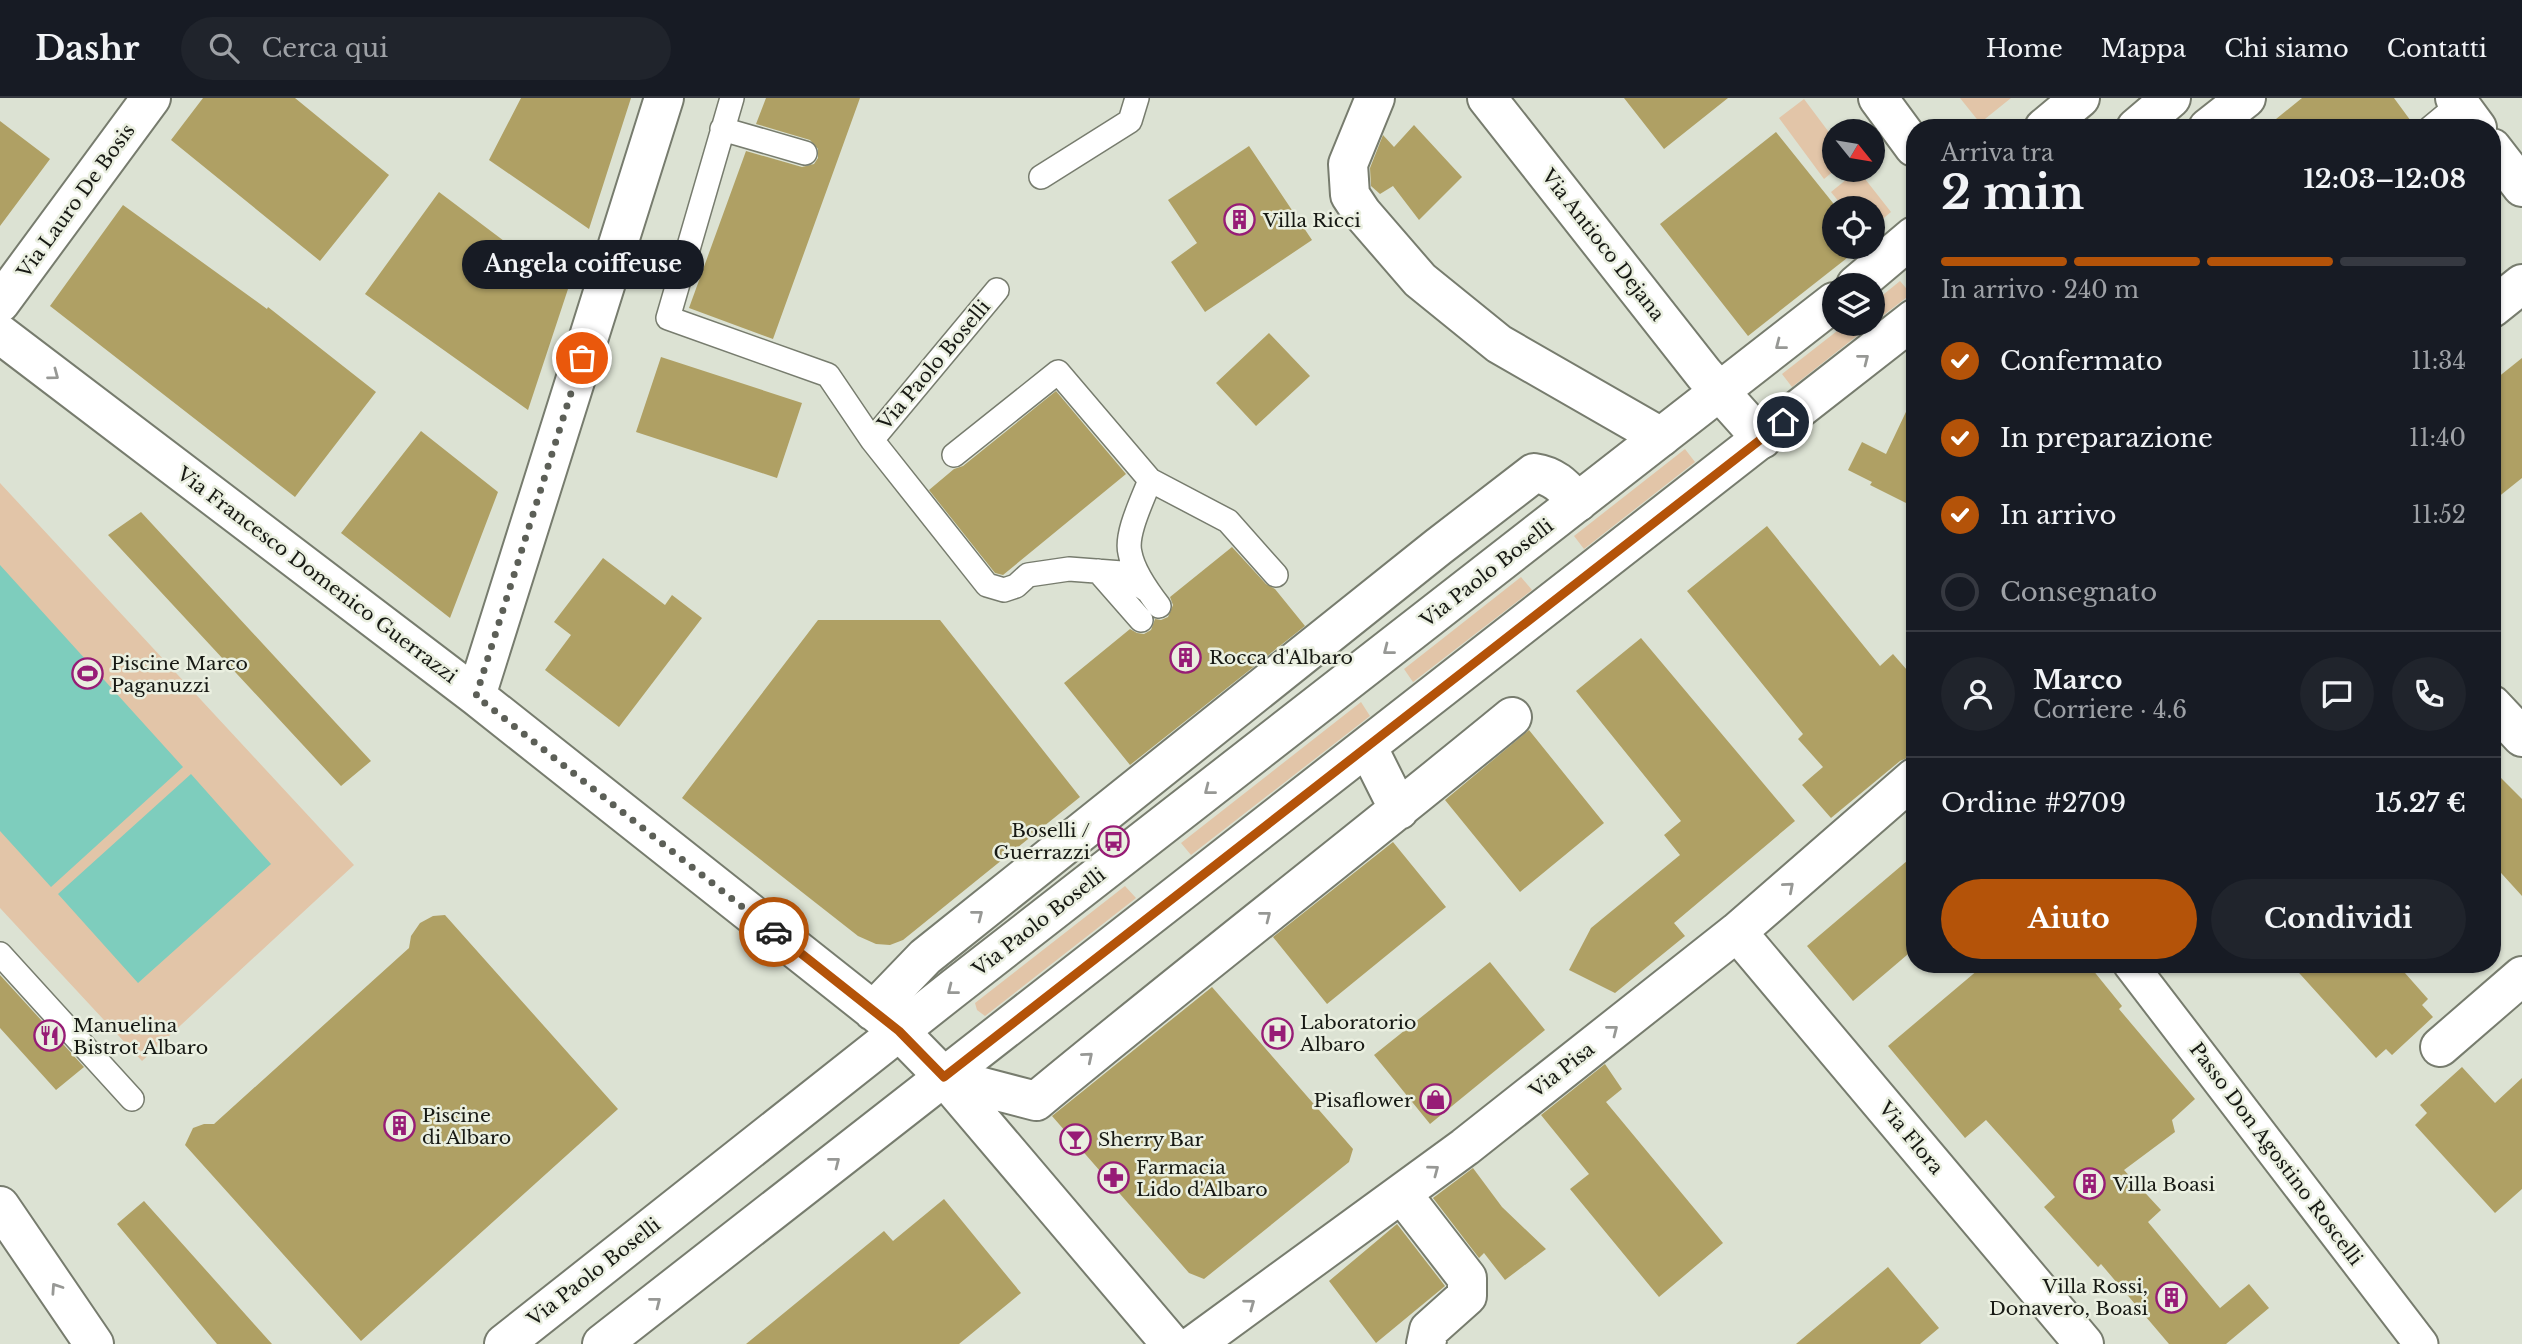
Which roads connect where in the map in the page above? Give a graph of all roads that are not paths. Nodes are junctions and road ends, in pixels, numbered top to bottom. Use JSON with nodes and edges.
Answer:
{"nodes":[{"id":1,"x":151,"y":98,"type":"edge"},
{"id":2,"x":664,"y":98,"type":"edge"},
{"id":3,"x":732,"y":98,"type":"edge"},
{"id":4,"x":1137,"y":98,"type":"edge"},
{"id":5,"x":1375,"y":98,"type":"edge"},
{"id":6,"x":1487,"y":98,"type":"edge"},
{"id":7,"x":1878,"y":98,"type":"edge"},
{"id":8,"x":2080,"y":98,"type":"edge"},
{"id":9,"x":2171,"y":98,"type":"edge"},
{"id":10,"x":2246,"y":98,"type":"edge"},
{"id":11,"x":2464,"y":110,"type":"edge"},
{"id":12,"x":2055,"y":119,"type":"edge"},
{"id":13,"x":2146,"y":119,"type":"edge"},
{"id":14,"x":2219,"y":119,"type":"edge"},
{"id":15,"x":2447,"y":119,"type":"edge"},
{"id":16,"x":722,"y":129,"type":"junction"},
{"id":17,"x":1906,"y":136,"type":"edge"},
{"id":18,"x":804,"y":153,"type":"dead end"},
{"id":19,"x":2501,"y":160,"type":"edge"},
{"id":20,"x":1041,"y":177,"type":"dead end"},
{"id":21,"x":2522,"y":187,"type":"edge"},
{"id":22,"x":1906,"y":243,"type":"edge"},
{"id":23,"x":1870,"y":273,"type":"edge"},
{"id":24,"x":2522,"y":284,"type":"edge"},
{"id":25,"x":997,"y":290,"type":"dead end"},
{"id":26,"x":2501,"y":300,"type":"edge"},
{"id":27,"x":0,"y":303,"type":"edge"},
{"id":28,"x":1822,"y":311,"type":"edge"},
{"id":29,"x":1906,"y":325,"type":"edge"},
{"id":30,"x":0,"y":334,"type":"edge"},
{"id":31,"x":1720,"y":392,"type":"junction"},
{"id":32,"x":1661,"y":437,"type":"junction"},
{"id":33,"x":1762,"y":439,"type":"junction"},
{"id":34,"x":872,"y":440,"type":"junction"},
{"id":35,"x":954,"y":455,"type":"dead end"},
{"id":36,"x":1150,"y":480,"type":"junction"},
{"id":37,"x":1578,"y":502,"type":"junction"},
{"id":38,"x":1276,"y":575,"type":"dead end"},
{"id":39,"x":476,"y":696,"type":"junction"},
{"id":40,"x":1512,"y":717,"type":"dead end"},
{"id":41,"x":1368,"y":748,"type":"junction"},
{"id":42,"x":1906,"y":785,"type":"edge"},
{"id":43,"x":1399,"y":810,"type":"junction"},
{"id":44,"x":1737,"y":932,"type":"junction"},
{"id":45,"x":0,"y":954,"type":"edge"},
{"id":46,"x":2137,"y":973,"type":"edge"},
{"id":47,"x":2522,"y":976,"type":"edge"},
{"id":48,"x":886,"y":1021,"type":"junction"},
{"id":49,"x":2440,"y":1047,"type":"dead end"},
{"id":50,"x":944,"y":1077,"type":"junction"},
{"id":51,"x":132,"y":1099,"type":"dead end"},
{"id":52,"x":1402,"y":1194,"type":"junction"},
{"id":53,"x":0,"y":1206,"type":"edge"},
{"id":54,"x":620,"y":1339,"type":"edge"},
{"id":55,"x":94,"y":1344,"type":"edge"},
{"id":56,"x":504,"y":1344,"type":"edge"},
{"id":57,"x":1171,"y":1344,"type":"edge"},
{"id":58,"x":1195,"y":1344,"type":"edge"},
{"id":59,"x":1426,"y":1344,"type":"edge"},
{"id":60,"x":2084,"y":1344,"type":"edge"},
{"id":61,"x":2421,"y":1344,"type":"edge"}],
"edges":[{"from":1,"to":27,"type":"street","name":"Via Lauro De Bosis"},
{"from":2,"to":39,"type":"street"},
{"from":3,"to":16,"type":"lane","name":"Via Paolo Boselli"},
{"from":4,"to":20,"type":"lane"},
{"from":5,"to":32,"type":"street"},
{"from":6,"to":31,"type":"street","name":"Via Antioco Dejana"},
{"from":7,"to":17,"type":"street"},
{"from":8,"to":12,"type":"street"},
{"from":9,"to":13,"type":"street"},
{"from":10,"to":14,"type":"street"},
{"from":11,"to":15,"type":"lane"},
{"from":16,"to":18,"type":"lane"},
{"from":16,"to":34,"type":"lane","name":"Via Paolo Boselli"},
{"from":19,"to":21,"type":"street"},
{"from":22,"to":23,"type":"street"},
{"from":24,"to":26,"type":"street"},
{"from":25,"to":34,"type":"lane","name":"Via Paolo Boselli"},
{"from":28,"to":31,"type":"street","name":"Via Paolo Boselli","one_way":true},
{"from":33,"to":29,"type":"street","one_way":true},
{"from":30,"to":39,"type":"street","name":"Via Francesco Domenico Guerrazzi","one_way":true},
{"from":31,"to":32,"type":"street","name":"Via Paolo Boselli"},
{"from":31,"to":33,"type":"street","name":"Via Antioco Dejana"},
{"from":32,"to":37,"type":"street","name":"Via Paolo Boselli"},
{"from":33,"to":41,"type":"street"},
{"from":34,"to":36,"type":"lane","name":"Via Paolo Boselli"},
{"from":35,"to":36,"type":"lane"},
{"from":36,"to":38,"type":"lane"},
{"from":37,"to":48,"type":"street","name":"Via Paolo Boselli","one_way":true},
{"from":48,"to":37,"type":"street","name":"Via Paolo Boselli","one_way":true},
{"from":39,"to":48,"type":"street","name":"Via Francesco Domenico Guerrazzi"},
{"from":40,"to":43,"type":"street"},
{"from":41,"to":43,"type":"street"},
{"from":41,"to":50,"type":"street"},
{"from":44,"to":42,"type":"street","name":"Via Pisa","one_way":true},
{"from":50,"to":43,"type":"street","one_way":true},
{"from":52,"to":44,"type":"street","name":"Via Pisa","one_way":true},
{"from":44,"to":60,"type":"street","name":"Via Flora"},
{"from":45,"to":51,"type":"lane"},
{"from":46,"to":61,"type":"street","name":"Passo Don Agostino Roscelli"},
{"from":47,"to":49,"type":"street"},
{"from":48,"to":50,"type":"street","name":"Via Francesco Domenico Guerrazzi"},
{"from":48,"to":56,"type":"street","name":"Via Paolo Boselli"},
{"from":54,"to":50,"type":"street","one_way":true},
{"from":50,"to":57,"type":"street","name":"Via Francesco Domenico Guerrazzi"},
{"from":58,"to":52,"type":"street","name":"Via Pisa","one_way":true},
{"from":52,"to":59,"type":"street"},
{"from":55,"to":53,"type":"street","one_way":true}]}
